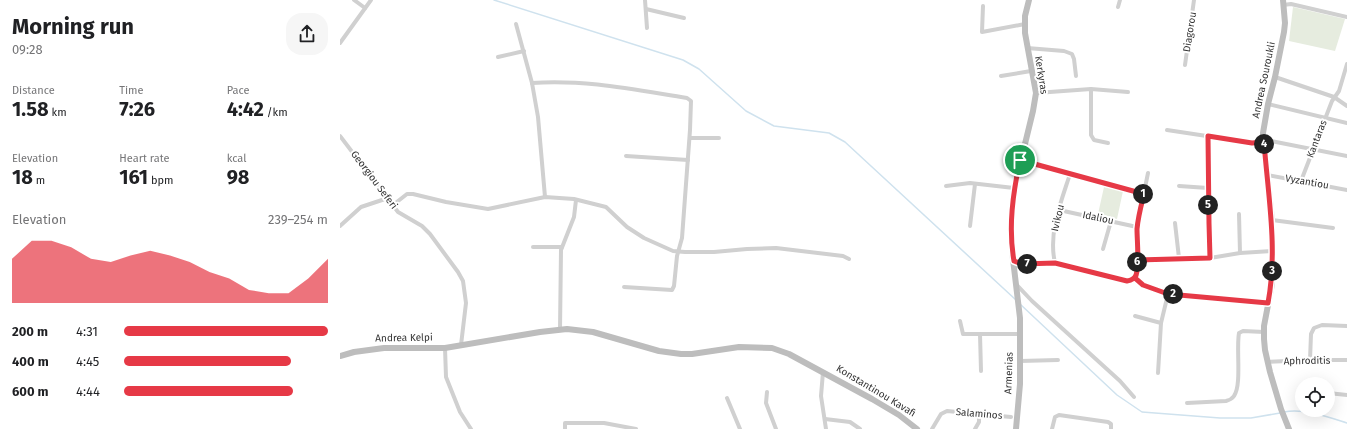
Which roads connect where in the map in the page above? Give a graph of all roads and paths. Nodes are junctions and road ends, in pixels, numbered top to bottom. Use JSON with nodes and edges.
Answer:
{"nodes":[{"id":1,"x":354,"y":0,"type":"edge"},
{"id":2,"x":371,"y":0,"type":"edge"},
{"id":3,"x":645,"y":0,"type":"edge"},
{"id":4,"x":1028,"y":0,"type":"edge"},
{"id":5,"x":1120,"y":0,"type":"edge"},
{"id":6,"x":1194,"y":0,"type":"edge"},
{"id":7,"x":1283,"y":3,"type":"edge"},
{"id":8,"x":983,"y":6,"type":"dead end"},
{"id":9,"x":1118,"y":7,"type":"dead end"},
{"id":10,"x":365,"y":8,"type":"junction"},
{"id":11,"x":646,"y":10,"type":"junction"},
{"id":12,"x":1347,"y":17,"type":"edge"},
{"id":13,"x":684,"y":18,"type":"dead end"},
{"id":14,"x":516,"y":24,"type":"dead end"},
{"id":15,"x":1024,"y":24,"type":"junction"},
{"id":16,"x":647,"y":28,"type":"dead end"},
{"id":17,"x":340,"y":43,"type":"edge"},
{"id":18,"x":1027,"y":48,"type":"junction"},
{"id":19,"x":524,"y":51,"type":"junction"},
{"id":20,"x":498,"y":56,"type":"dead end"},
{"id":21,"x":1347,"y":64,"type":"edge"},
{"id":22,"x":1185,"y":65,"type":"dead end"},
{"id":23,"x":1032,"y":71,"type":"junction"},
{"id":24,"x":1001,"y":76,"type":"dead end"},
{"id":25,"x":1076,"y":76,"type":"dead end"},
{"id":26,"x":1275,"y":77,"type":"junction"},
{"id":27,"x":532,"y":83,"type":"junction"},
{"id":28,"x":1091,"y":89,"type":"junction"},
{"id":29,"x":1128,"y":92,"type":"dead end"},
{"id":30,"x":1036,"y":93,"type":"junction"},
{"id":31,"x":1334,"y":97,"type":"junction"},
{"id":32,"x":1268,"y":104,"type":"junction"},
{"id":33,"x":1347,"y":106,"type":"edge"},
{"id":34,"x":1325,"y":117,"type":"junction"},
{"id":35,"x":1347,"y":123,"type":"edge"},
{"id":36,"x":1167,"y":130,"type":"dead end"},
{"id":37,"x":340,"y":136,"type":"edge"},
{"id":38,"x":1208,"y":136,"type":"junction"},
{"id":39,"x":690,"y":138,"type":"junction"},
{"id":40,"x":719,"y":138,"type":"dead end"},
{"id":41,"x":1264,"y":142,"type":"junction"},
{"id":42,"x":1108,"y":143,"type":"dead end"},
{"id":43,"x":1313,"y":150,"type":"junction"},
{"id":44,"x":626,"y":156,"type":"dead end"},
{"id":45,"x":1347,"y":156,"type":"edge"},
{"id":46,"x":688,"y":160,"type":"junction"},
{"id":47,"x":1020,"y":160,"type":"junction"},
{"id":48,"x":1148,"y":173,"type":"dead end"},
{"id":49,"x":1070,"y":174,"type":"junction"},
{"id":50,"x":1267,"y":175,"type":"junction"},
{"id":51,"x":1301,"y":181,"type":"junction"},
{"id":52,"x":975,"y":184,"type":"junction"},
{"id":53,"x":946,"y":186,"type":"dead end"},
{"id":54,"x":1179,"y":186,"type":"dead end"},
{"id":55,"x":1014,"y":188,"type":"junction"},
{"id":56,"x":1208,"y":188,"type":"junction"},
{"id":57,"x":1347,"y":190,"type":"edge"},
{"id":58,"x":1144,"y":194,"type":"junction"},
{"id":59,"x":545,"y":197,"type":"junction"},
{"id":60,"x":388,"y":198,"type":"junction"},
{"id":61,"x":576,"y":200,"type":"junction"},
{"id":62,"x":393,"y":205,"type":"junction"},
{"id":63,"x":1059,"y":210,"type":"junction"},
{"id":64,"x":1239,"y":214,"type":"dead end"},
{"id":65,"x":1272,"y":220,"type":"junction"},
{"id":66,"x":1111,"y":221,"type":"junction"},
{"id":67,"x":1176,"y":223,"type":"dead end"},
{"id":68,"x":340,"y":226,"type":"edge"},
{"id":69,"x":970,"y":226,"type":"dead end"},
{"id":70,"x":1137,"y":227,"type":"junction"},
{"id":71,"x":1333,"y":228,"type":"dead end"},
{"id":72,"x":533,"y":246,"type":"dead end"},
{"id":73,"x":562,"y":247,"type":"junction"},
{"id":74,"x":1103,"y":249,"type":"dead end"},
{"id":75,"x":678,"y":251,"type":"junction"},
{"id":76,"x":1272,"y":251,"type":"junction"},
{"id":77,"x":1240,"y":253,"type":"junction"},
{"id":78,"x":849,"y":258,"type":"dead end"},
{"id":79,"x":1179,"y":258,"type":"junction"},
{"id":80,"x":1210,"y":258,"type":"junction"},
{"id":81,"x":1137,"y":260,"type":"junction"},
{"id":82,"x":1014,"y":261,"type":"junction"},
{"id":83,"x":1055,"y":263,"type":"junction"},
{"id":84,"x":1135,"y":278,"type":"junction"},
{"id":85,"x":1017,"y":286,"type":"junction"},
{"id":86,"x":624,"y":287,"type":"dead end"},
{"id":87,"x":1168,"y":294,"type":"junction"},
{"id":88,"x":1268,"y":303,"type":"junction"},
{"id":89,"x":1135,"y":316,"type":"dead end"},
{"id":90,"x":1020,"y":318,"type":"joint"},
{"id":91,"x":960,"y":321,"type":"dead end"},
{"id":92,"x":1161,"y":323,"type":"junction"},
{"id":93,"x":1347,"y":326,"type":"edge"},
{"id":94,"x":560,"y":330,"type":"junction"},
{"id":95,"x":1264,"y":332,"type":"junction"},
{"id":96,"x":980,"y":334,"type":"junction"},
{"id":97,"x":1020,"y":334,"type":"junction"},
{"id":98,"x":461,"y":345,"type":"junction"},
{"id":99,"x":445,"y":348,"type":"junction"},
{"id":100,"x":340,"y":356,"type":"edge"},
{"id":101,"x":1058,"y":360,"type":"dead end"},
{"id":102,"x":1310,"y":360,"type":"junction"},
{"id":103,"x":1347,"y":360,"type":"edge"},
{"id":104,"x":1020,"y":361,"type":"junction"},
{"id":105,"x":1267,"y":362,"type":"junction"},
{"id":106,"x":980,"y":371,"type":"dead end"},
{"id":107,"x":823,"y":372,"type":"junction"},
{"id":108,"x":1158,"y":373,"type":"dead end"},
{"id":109,"x":767,"y":392,"type":"dead end"},
{"id":110,"x":1335,"y":394,"type":"edge"},
{"id":111,"x":1347,"y":395,"type":"edge"},
{"id":112,"x":1134,"y":397,"type":"dead end"},
{"id":113,"x":727,"y":398,"type":"dead end"},
{"id":114,"x":1187,"y":403,"type":"dead end"},
{"id":115,"x":979,"y":414,"type":"junction"},
{"id":116,"x":1011,"y":417,"type":"dead end"},
{"id":117,"x":825,"y":419,"type":"junction"},
{"id":118,"x":1287,"y":426,"type":"edge"},
{"id":119,"x":617,"y":427,"type":"edge"},
{"id":120,"x":471,"y":429,"type":"edge"},
{"id":121,"x":565,"y":429,"type":"edge"},
{"id":122,"x":636,"y":429,"type":"edge"},
{"id":123,"x":740,"y":429,"type":"edge"},
{"id":124,"x":776,"y":429,"type":"edge"},
{"id":125,"x":826,"y":429,"type":"edge"},
{"id":126,"x":860,"y":429,"type":"edge"},
{"id":127,"x":917,"y":429,"type":"edge"},
{"id":128,"x":932,"y":429,"type":"edge"},
{"id":129,"x":975,"y":429,"type":"edge"},
{"id":130,"x":1016,"y":429,"type":"edge"},
{"id":131,"x":1052,"y":429,"type":"edge"},
{"id":132,"x":1111,"y":429,"type":"edge"}],
"edges":[{"from":1,"to":10,"type":"street"},
{"from":2,"to":10,"type":"street"},
{"from":3,"to":11,"type":"street"},
{"from":4,"to":15,"type":"street","name":"Kerkyras"},
{"from":5,"to":9,"type":"street"},
{"from":6,"to":22,"type":"street","name":"Diagorou"},
{"from":7,"to":12,"type":"street"},
{"from":7,"to":26,"type":"street","name":"Andrea Souroukli"},
{"from":8,"to":15,"type":"street"},
{"from":10,"to":17,"type":"street"},
{"from":11,"to":13,"type":"street"},
{"from":11,"to":16,"type":"street"},
{"from":14,"to":19,"type":"street"},
{"from":15,"to":18,"type":"street","name":"Kerkyras"},
{"from":18,"to":23,"type":"street","name":"Kerkyras"},
{"from":18,"to":25,"type":"street"},
{"from":19,"to":20,"type":"street"},
{"from":19,"to":27,"type":"street"},
{"from":21,"to":31,"type":"street","name":"Kantaras"},
{"from":23,"to":24,"type":"street"},
{"from":23,"to":30,"type":"street","name":"Kerkyras"},
{"from":26,"to":31,"type":"street"},
{"from":26,"to":32,"type":"street","name":"Andrea Souroukli"},
{"from":27,"to":39,"type":"street"},
{"from":27,"to":59,"type":"street"},
{"from":28,"to":29,"type":"street"},
{"from":28,"to":30,"type":"street"},
{"from":28,"to":42,"type":"street"},
{"from":30,"to":47,"type":"street","name":"Kerkyras"},
{"from":31,"to":33,"type":"street"},
{"from":31,"to":34,"type":"street","name":"Kantaras"},
{"from":32,"to":34,"type":"street"},
{"from":32,"to":41,"type":"street","name":"Andrea Souroukli"},
{"from":34,"to":35,"type":"street"},
{"from":34,"to":43,"type":"street","name":"Kantaras"},
{"from":36,"to":38,"type":"street"},
{"from":37,"to":60,"type":"street","name":"Georgiou Seferi"},
{"from":38,"to":41,"type":"street"},
{"from":38,"to":56,"type":"street"},
{"from":39,"to":40,"type":"street"},
{"from":39,"to":46,"type":"street"},
{"from":41,"to":43,"type":"street"},
{"from":41,"to":50,"type":"street","name":"Andrea Souroukli"},
{"from":43,"to":45,"type":"street"},
{"from":43,"to":51,"type":"street","name":"Kantaras"},
{"from":44,"to":46,"type":"street"},
{"from":46,"to":75,"type":"street"},
{"from":47,"to":49,"type":"street"},
{"from":47,"to":55,"type":"street","name":"Kerkyras"},
{"from":48,"to":58,"type":"street"},
{"from":49,"to":58,"type":"street"},
{"from":49,"to":63,"type":"street","name":"Ivikou"},
{"from":50,"to":51,"type":"street","name":"Vyzantiou"},
{"from":50,"to":65,"type":"street","name":"Andrea Souroukli"},
{"from":51,"to":57,"type":"street","name":"Vyzantiou"},
{"from":52,"to":53,"type":"street"},
{"from":52,"to":55,"type":"street"},
{"from":52,"to":69,"type":"street"},
{"from":54,"to":56,"type":"street"},
{"from":55,"to":82,"type":"street","name":"Kerkyras"},
{"from":56,"to":80,"type":"street"},
{"from":58,"to":70,"type":"street"},
{"from":59,"to":61,"type":"street"},
{"from":59,"to":62,"type":"street"},
{"from":60,"to":62,"type":"street","name":"Georgiou Seferi"},
{"from":60,"to":68,"type":"street"},
{"from":61,"to":73,"type":"street"},
{"from":61,"to":75,"type":"street"},
{"from":62,"to":98,"type":"street","name":"Georgiou Seferi"},
{"from":63,"to":66,"type":"street","name":"Idaliou"},
{"from":63,"to":83,"type":"street","name":"Ivikou"},
{"from":64,"to":77,"type":"street"},
{"from":65,"to":71,"type":"street"},
{"from":65,"to":76,"type":"street","name":"Andrea Souroukli"},
{"from":66,"to":70,"type":"street","name":"Idaliou"},
{"from":66,"to":74,"type":"street"},
{"from":67,"to":79,"type":"street"},
{"from":70,"to":81,"type":"street"},
{"from":72,"to":73,"type":"street"},
{"from":73,"to":94,"type":"street"},
{"from":75,"to":78,"type":"street"},
{"from":75,"to":86,"type":"street"},
{"from":76,"to":77,"type":"street"},
{"from":76,"to":88,"type":"street","name":"Andrea Souroukli"},
{"from":77,"to":80,"type":"street"},
{"from":79,"to":80,"type":"street"},
{"from":79,"to":81,"type":"street"},
{"from":81,"to":84,"type":"street"},
{"from":82,"to":83,"type":"street"},
{"from":82,"to":85,"type":"street","name":"Kerkyras"},
{"from":83,"to":84,"type":"street"},
{"from":84,"to":87,"type":"street"},
{"from":85,"to":90,"type":"street","name":"Kerkyras"},
{"from":85,"to":112,"type":"street"},
{"from":87,"to":88,"type":"street"},
{"from":87,"to":92,"type":"street"},
{"from":88,"to":95,"type":"street","name":"Andrea Souroukli"},
{"from":89,"to":92,"type":"street"},
{"from":90,"to":97,"type":"street","name":"Armenias"},
{"from":91,"to":96,"type":"street"},
{"from":92,"to":108,"type":"street"},
{"from":93,"to":102,"type":"street"},
{"from":94,"to":98,"type":"street","name":"Andrea Kelpi"},
{"from":94,"to":107,"type":"street","name":"Konstantinou Kavafi"},
{"from":95,"to":105,"type":"street","name":"Andrea Souroukli"},
{"from":95,"to":114,"type":"street"},
{"from":96,"to":97,"type":"street"},
{"from":96,"to":106,"type":"street"},
{"from":97,"to":104,"type":"street","name":"Armenias"},
{"from":98,"to":99,"type":"street","name":"Andrea Kelpi"},
{"from":99,"to":100,"type":"street","name":"Andrea Kelpi"},
{"from":99,"to":120,"type":"street"},
{"from":101,"to":104,"type":"street"},
{"from":102,"to":103,"type":"street","name":"Aphroditis"},
{"from":102,"to":105,"type":"street","name":"Aphroditis"},
{"from":104,"to":130,"type":"street","name":"Armenias"},
{"from":105,"to":118,"type":"street","name":"Andrea Souroukli"},
{"from":107,"to":117,"type":"street"},
{"from":107,"to":127,"type":"street","name":"Konstantinou Kavafi"},
{"from":109,"to":124,"type":"street"},
{"from":110,"to":111,"type":"street"},
{"from":113,"to":123,"type":"street"},
{"from":115,"to":116,"type":"street","name":"Salaminos"},
{"from":115,"to":128,"type":"street","name":"Salaminos"},
{"from":115,"to":129,"type":"street"},
{"from":117,"to":125,"type":"street"},
{"from":117,"to":126,"type":"street"},
{"from":119,"to":121,"type":"street"},
{"from":119,"to":122,"type":"street"},
{"from":131,"to":132,"type":"street"}]}
